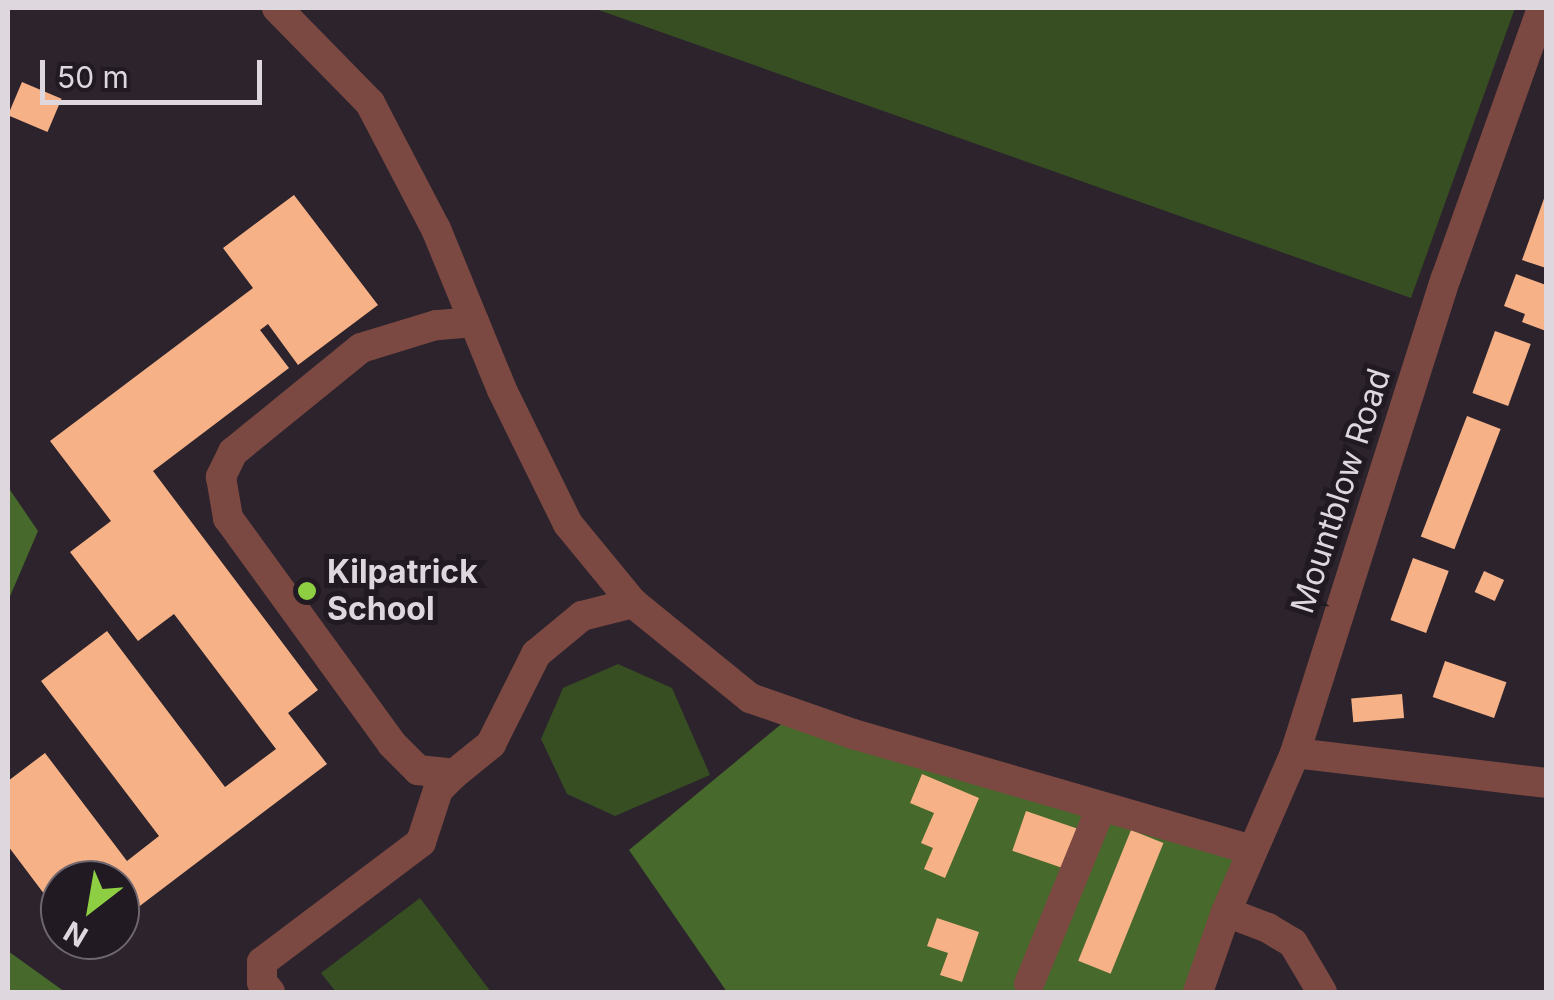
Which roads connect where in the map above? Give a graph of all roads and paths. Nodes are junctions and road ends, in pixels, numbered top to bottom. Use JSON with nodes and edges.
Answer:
{"nodes":[{"id":1,"x":277,"y":8,"type":"edge"},
{"id":2,"x":1542,"y":8,"type":"edge"},
{"id":3,"x":474,"y":322,"type":"junction"},
{"id":4,"x":632,"y":603,"type":"junction"},
{"id":5,"x":1294,"y":752,"type":"junction"},
{"id":6,"x":454,"y":774,"type":"junction"},
{"id":7,"x":1546,"y":783,"type":"edge"},
{"id":8,"x":1101,"y":808,"type":"junction"},
{"id":9,"x":1252,"y":850,"type":"junction"},
{"id":10,"x":1226,"y":912,"type":"junction"},
{"id":11,"x":1029,"y":984,"type":"dead end"},
{"id":12,"x":270,"y":992,"type":"edge"},
{"id":13,"x":1198,"y":992,"type":"edge"},
{"id":14,"x":1322,"y":992,"type":"edge"}],
"edges":[{"from":1,"to":3,"type":"street"},
{"from":2,"to":5,"type":"street","name":"Mountblow Road"},
{"from":3,"to":4,"type":"street"},
{"from":3,"to":6,"type":"street"},
{"from":4,"to":6,"type":"street"},
{"from":4,"to":8,"type":"street"},
{"from":5,"to":7,"type":"street"},
{"from":5,"to":9,"type":"street","name":"Mountblow Road"},
{"from":6,"to":12,"type":"street"},
{"from":8,"to":9,"type":"street"},
{"from":8,"to":11,"type":"street"},
{"from":9,"to":10,"type":"street","name":"Mountblow Road"},
{"from":10,"to":13,"type":"street","name":"Mountblow Road"},
{"from":10,"to":14,"type":"street"}]}
